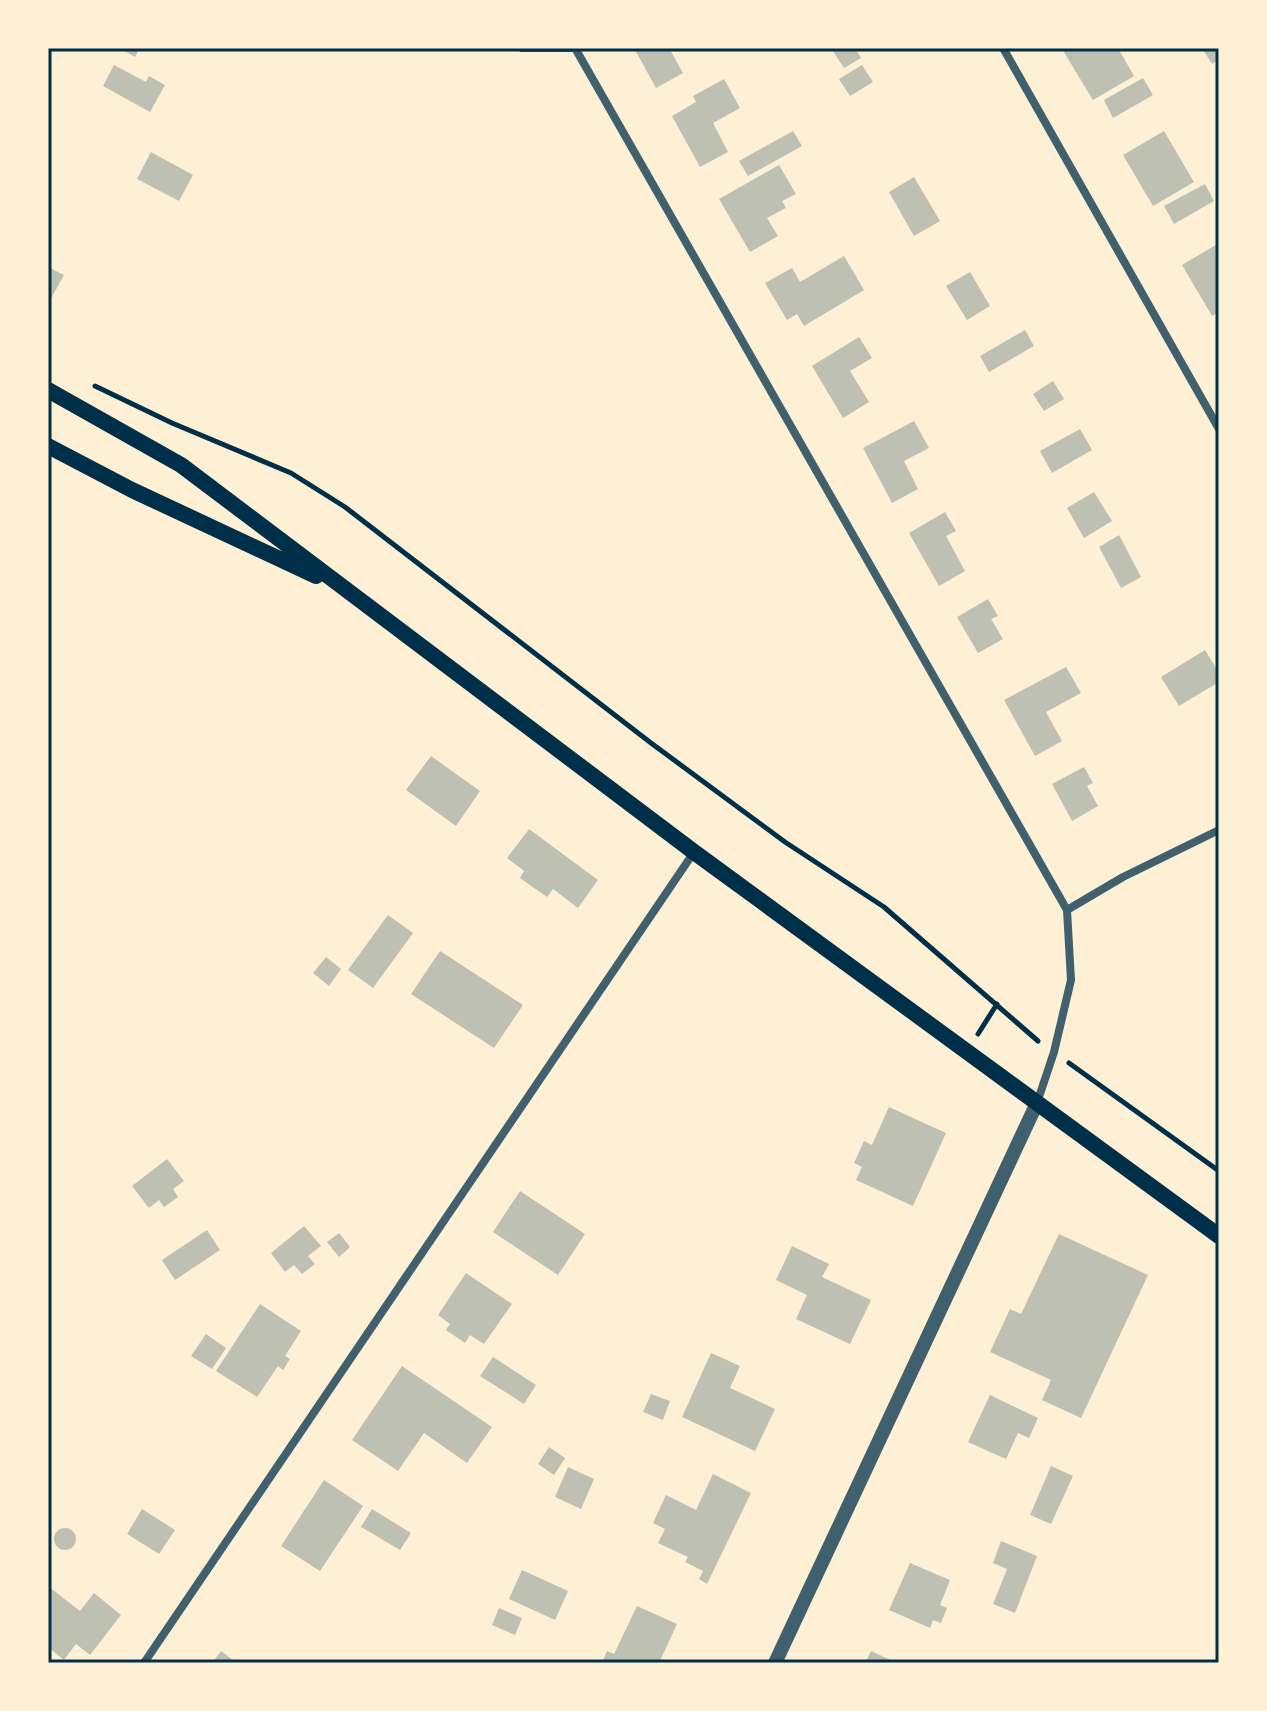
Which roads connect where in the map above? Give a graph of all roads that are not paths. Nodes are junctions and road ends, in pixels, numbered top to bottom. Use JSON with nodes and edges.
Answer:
{"nodes":[{"id":1,"x":522,"y":48,"type":"edge"},
{"id":2,"x":573,"y":48,"type":"edge"},
{"id":3,"x":1003,"y":48,"type":"edge"},
{"id":4,"x":48,"y":390,"type":"edge"},
{"id":5,"x":1219,"y":429,"type":"edge"},
{"id":6,"x":48,"y":446,"type":"edge"},
{"id":7,"x":346,"y":590,"type":"junction"},
{"id":8,"x":1219,"y":830,"type":"edge"},
{"id":9,"x":694,"y":852,"type":"junction"},
{"id":10,"x":1067,"y":910,"type":"junction"},
{"id":11,"x":1037,"y":1103,"type":"junction"},
{"id":12,"x":1219,"y":1236,"type":"edge"},
{"id":13,"x":144,"y":1663,"type":"edge"},
{"id":14,"x":775,"y":1663,"type":"edge"}],
"edges":[{"from":1,"to":2,"type":"street"},
{"from":2,"to":10,"type":"street"},
{"from":3,"to":5,"type":"street"},
{"from":4,"to":7,"type":"main road"},
{"from":6,"to":7,"type":"main road"},
{"from":7,"to":9,"type":"main road"},
{"from":8,"to":10,"type":"street"},
{"from":9,"to":11,"type":"main road"},
{"from":9,"to":13,"type":"street"},
{"from":10,"to":11,"type":"street"},
{"from":11,"to":12,"type":"main road"},
{"from":11,"to":14,"type":"street"}]}
